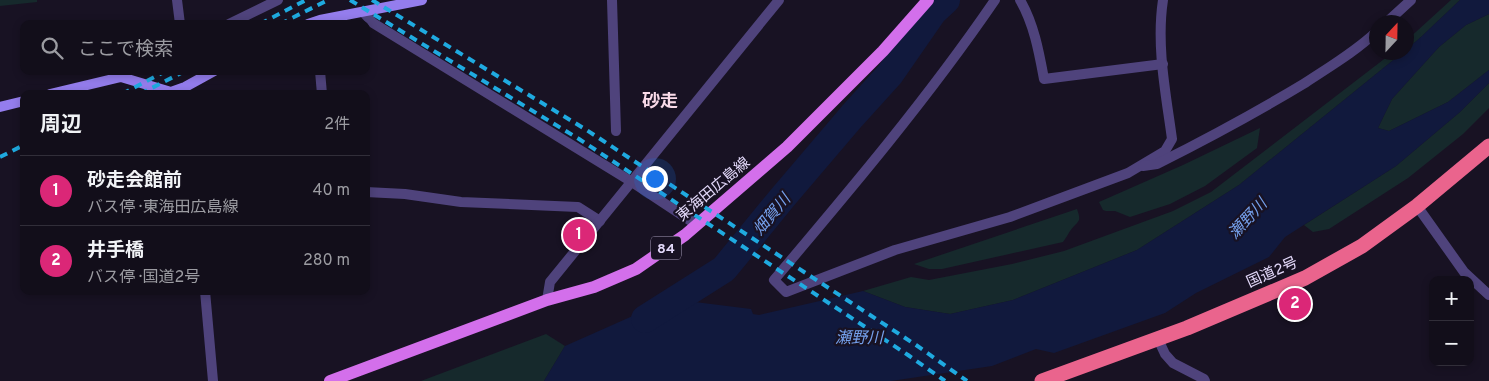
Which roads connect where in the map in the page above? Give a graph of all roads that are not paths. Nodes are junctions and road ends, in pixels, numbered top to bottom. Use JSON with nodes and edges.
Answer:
{"nodes":[{"id":1,"x":178,"y":0,"type":"edge"},
{"id":2,"x":278,"y":0,"type":"edge"},
{"id":3,"x":422,"y":0,"type":"edge"},
{"id":4,"x":612,"y":0,"type":"edge"},
{"id":5,"x":779,"y":0,"type":"edge"},
{"id":6,"x":928,"y":0,"type":"edge"},
{"id":7,"x":995,"y":0,"type":"edge"},
{"id":8,"x":1020,"y":0,"type":"edge"},
{"id":9,"x":1163,"y":0,"type":"edge"},
{"id":10,"x":1411,"y":0,"type":"edge"},
{"id":11,"x":364,"y":12,"type":"junction"},
{"id":12,"x":1395,"y":15,"type":"edge"},
{"id":13,"x":180,"y":20,"type":"edge"},
{"id":14,"x":237,"y":20,"type":"edge"},
{"id":15,"x":325,"y":20,"type":"edge"},
{"id":16,"x":1369,"y":39,"type":"edge"},
{"id":17,"x":1163,"y":64,"type":"junction"},
{"id":18,"x":120,"y":75,"type":"edge"},
{"id":19,"x":126,"y":75,"type":"edge"},
{"id":20,"x":208,"y":75,"type":"edge"},
{"id":21,"x":320,"y":75,"type":"edge"},
{"id":22,"x":65,"y":90,"type":"edge"},
{"id":23,"x":164,"y":90,"type":"edge"},
{"id":24,"x":186,"y":90,"type":"edge"},
{"id":25,"x":322,"y":90,"type":"edge"},
{"id":26,"x":20,"y":102,"type":"edge"},
{"id":27,"x":0,"y":107,"type":"edge"},
{"id":28,"x":616,"y":131,"type":"dead end"},
{"id":29,"x":1489,"y":146,"type":"edge"},
{"id":30,"x":1138,"y":167,"type":"junction"},
{"id":31,"x":632,"y":182,"type":"junction"},
{"id":32,"x":370,"y":192,"type":"edge"},
{"id":33,"x":1418,"y":206,"type":"junction"},
{"id":34,"x":600,"y":221,"type":"junction"},
{"id":35,"x":697,"y":225,"type":"junction"},
{"id":36,"x":205,"y":295,"type":"edge"},
{"id":37,"x":1489,"y":295,"type":"edge"},
{"id":38,"x":547,"y":300,"type":"junction"},
{"id":39,"x":1158,"y":338,"type":"junction"},
{"id":40,"x":213,"y":381,"type":"edge"},
{"id":41,"x":330,"y":381,"type":"edge"},
{"id":42,"x":1042,"y":381,"type":"edge"},
{"id":43,"x":1205,"y":381,"type":"edge"}],
"edges":[{"from":1,"to":13,"type":"street"},
{"from":2,"to":14,"type":"street"},
{"from":3,"to":11,"type":"main road"},
{"from":4,"to":28,"type":"street"},
{"from":5,"to":31,"type":"street"},
{"from":6,"to":35,"type":"main road","name":"東海田広島線","number":"84"},
{"from":7,"to":30,"type":"street"},
{"from":8,"to":17,"type":"street"},
{"from":9,"to":17,"type":"street"},
{"from":10,"to":12,"type":"street"},
{"from":11,"to":15,"type":"main road"},
{"from":11,"to":31,"type":"street"},
{"from":16,"to":30,"type":"street"},
{"from":17,"to":30,"type":"street"},
{"from":18,"to":22,"type":"main road"},
{"from":19,"to":23,"type":"main road"},
{"from":20,"to":24,"type":"main road"},
{"from":21,"to":25,"type":"street"},
{"from":26,"to":27,"type":"main road"},
{"from":29,"to":33,"type":"highway","name":"国道2号"},
{"from":31,"to":34,"type":"street"},
{"from":31,"to":35,"type":"street"},
{"from":32,"to":34,"type":"street"},
{"from":33,"to":37,"type":"street"},
{"from":33,"to":39,"type":"highway","name":"国道2号"},
{"from":34,"to":38,"type":"street"},
{"from":35,"to":38,"type":"main road","name":"東海田広島線","number":"84"},
{"from":36,"to":40,"type":"street"},
{"from":38,"to":41,"type":"main road","name":"東海田広島線","number":"84"},
{"from":39,"to":42,"type":"highway","name":"国道2号"},
{"from":39,"to":43,"type":"street"}]}
